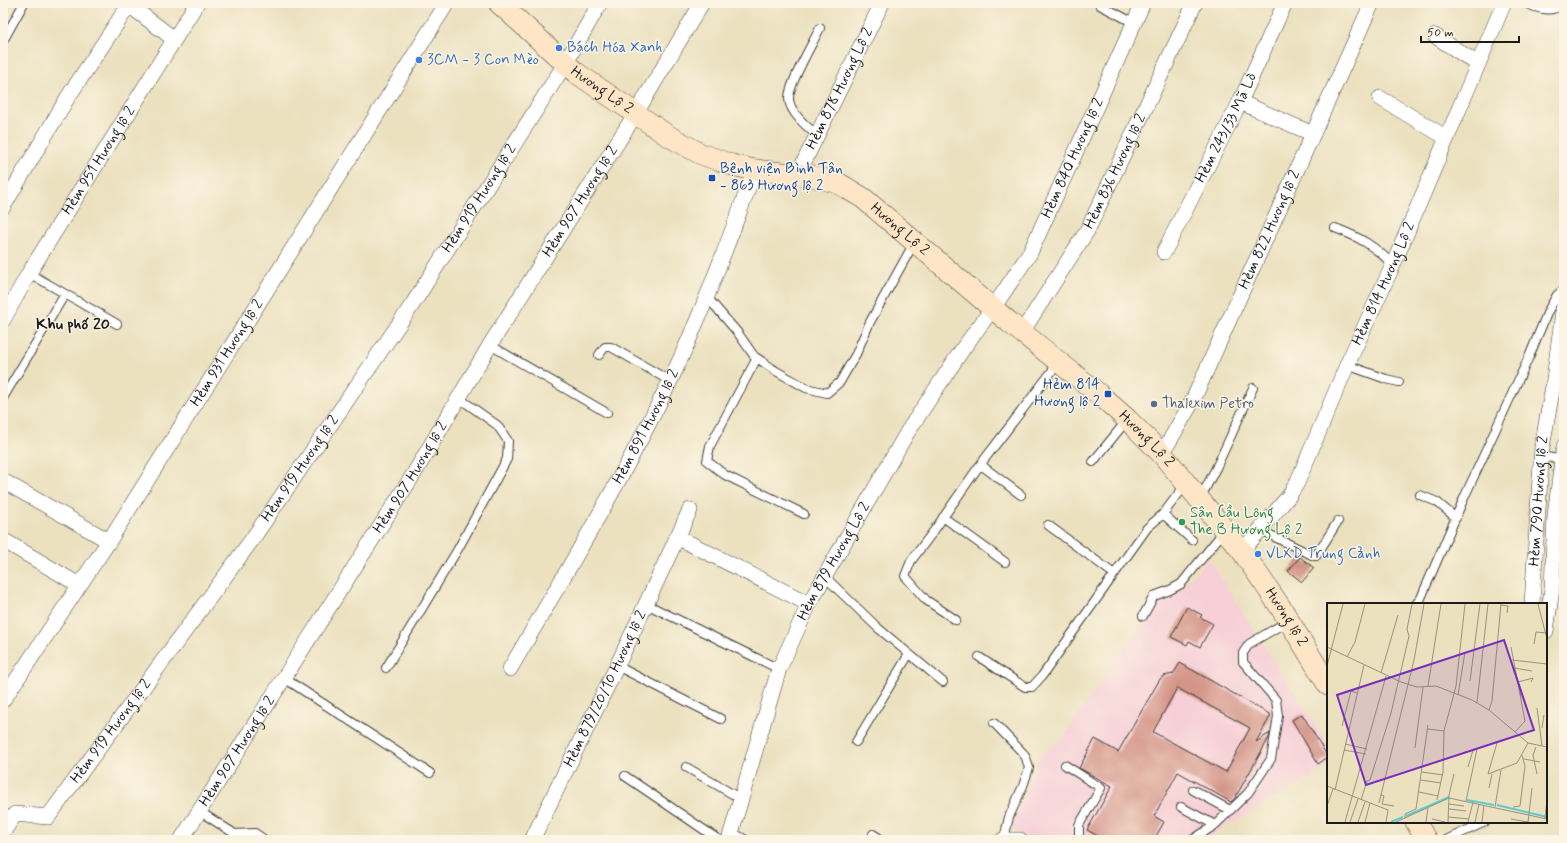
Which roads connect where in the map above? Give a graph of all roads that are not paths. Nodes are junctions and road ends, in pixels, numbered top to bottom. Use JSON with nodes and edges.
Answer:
{"nodes":[{"id":1,"x":24,"y":3,"type":"edge"},
{"id":2,"x":197,"y":3,"type":"edge"},
{"id":3,"x":447,"y":3,"type":"edge"},
{"id":4,"x":499,"y":3,"type":"edge"},
{"id":5,"x":600,"y":3,"type":"edge"},
{"id":6,"x":882,"y":3,"type":"edge"},
{"id":7,"x":1143,"y":3,"type":"edge"},
{"id":8,"x":1196,"y":3,"type":"edge"},
{"id":9,"x":1285,"y":3,"type":"edge"},
{"id":10,"x":1372,"y":3,"type":"edge"},
{"id":11,"x":1504,"y":3,"type":"edge"},
{"id":12,"x":1525,"y":3,"type":"edge"},
{"id":13,"x":1564,"y":3,"type":"edge"},
{"id":14,"x":128,"y":4,"type":"edge"},
{"id":15,"x":699,"y":4,"type":"edge"},
{"id":16,"x":1100,"y":5,"type":"dead end"},
{"id":17,"x":1134,"y":23,"type":"junction"},
{"id":18,"x":820,"y":28,"type":"dead end"},
{"id":19,"x":1435,"y":36,"type":"dead end"},
{"id":20,"x":174,"y":39,"type":"junction"},
{"id":21,"x":3,"y":41,"type":"edge"},
{"id":22,"x":565,"y":64,"type":"junction"},
{"id":23,"x":1478,"y":64,"type":"junction"},
{"id":24,"x":1380,"y":98,"type":"dead end"},
{"id":25,"x":1240,"y":102,"type":"junction"},
{"id":26,"x":636,"y":113,"type":"junction"},
{"id":27,"x":1313,"y":134,"type":"junction"},
{"id":28,"x":817,"y":135,"type":"junction"},
{"id":29,"x":1447,"y":138,"type":"junction"},
{"id":30,"x":754,"y":170,"type":"junction"},
{"id":31,"x":798,"y":174,"type":"junction"},
{"id":32,"x":3,"y":208,"type":"edge"},
{"id":33,"x":1335,"y":228,"type":"dead end"},
{"id":34,"x":914,"y":242,"type":"junction"},
{"id":35,"x":1164,"y":252,"type":"dead end"},
{"id":36,"x":1393,"y":265,"type":"junction"},
{"id":37,"x":29,"y":273,"type":"junction"},
{"id":38,"x":1564,"y":289,"type":"edge"},
{"id":39,"x":66,"y":294,"type":"junction"},
{"id":40,"x":707,"y":297,"type":"junction"},
{"id":41,"x":1564,"y":304,"type":"edge"},
{"id":42,"x":993,"y":308,"type":"junction"},
{"id":43,"x":3,"y":320,"type":"edge"},
{"id":44,"x":117,"y":324,"type":"dead end"},
{"id":45,"x":1022,"y":332,"type":"junction"},
{"id":46,"x":490,"y":345,"type":"junction"},
{"id":47,"x":599,"y":355,"type":"dead end"},
{"id":48,"x":757,"y":358,"type":"junction"},
{"id":49,"x":1059,"y":362,"type":"junction"},
{"id":50,"x":1348,"y":365,"type":"junction"},
{"id":51,"x":670,"y":381,"type":"junction"},
{"id":52,"x":1399,"y":382,"type":"dead end"},
{"id":53,"x":1558,"y":386,"type":"edge"},
{"id":54,"x":1253,"y":388,"type":"dead end"},
{"id":55,"x":3,"y":398,"type":"edge"},
{"id":56,"x":459,"y":398,"type":"junction"},
{"id":57,"x":607,"y":413,"type":"dead end"},
{"id":58,"x":1128,"y":420,"type":"junction"},
{"id":59,"x":1162,"y":454,"type":"junction"},
{"id":60,"x":1542,"y":456,"type":"junction"},
{"id":61,"x":1563,"y":456,"type":"edge"},
{"id":62,"x":1093,"y":462,"type":"dead end"},
{"id":63,"x":981,"y":465,"type":"junction"},
{"id":64,"x":3,"y":481,"type":"edge"},
{"id":65,"x":1186,"y":483,"type":"junction"},
{"id":66,"x":1021,"y":495,"type":"dead end"},
{"id":67,"x":1420,"y":495,"type":"dead end"},
{"id":68,"x":1199,"y":500,"type":"junction"},
{"id":69,"x":690,"y":510,"type":"dead end"},
{"id":70,"x":804,"y":514,"type":"dead end"},
{"id":71,"x":1163,"y":514,"type":"junction"},
{"id":72,"x":943,"y":517,"type":"junction"},
{"id":73,"x":1456,"y":518,"type":"junction"},
{"id":74,"x":1338,"y":521,"type":"dead end"},
{"id":75,"x":1048,"y":525,"type":"dead end"},
{"id":76,"x":1225,"y":529,"type":"junction"},
{"id":77,"x":1260,"y":530,"type":"junction"},
{"id":78,"x":677,"y":537,"type":"junction"},
{"id":79,"x":3,"y":540,"type":"edge"},
{"id":80,"x":1192,"y":540,"type":"dead end"},
{"id":81,"x":109,"y":541,"type":"junction"},
{"id":82,"x":1242,"y":551,"type":"junction"},
{"id":83,"x":1006,"y":562,"type":"dead end"},
{"id":84,"x":1114,"y":574,"type":"junction"},
{"id":85,"x":824,"y":576,"type":"junction"},
{"id":86,"x":79,"y":585,"type":"junction"},
{"id":87,"x":1417,"y":603,"type":"edge"},
{"id":88,"x":1532,"y":603,"type":"edge"},
{"id":89,"x":646,"y":604,"type":"junction"},
{"id":90,"x":809,"y":604,"type":"junction"},
{"id":91,"x":1143,"y":616,"type":"dead end"},
{"id":92,"x":956,"y":620,"type":"dead end"},
{"id":93,"x":1289,"y":621,"type":"junction"},
{"id":94,"x":1547,"y":624,"type":"edge"},
{"id":95,"x":909,"y":654,"type":"junction"},
{"id":96,"x":979,"y":657,"type":"dead end"},
{"id":97,"x":617,"y":666,"type":"junction"},
{"id":98,"x":386,"y":668,"type":"dead end"},
{"id":99,"x":510,"y":669,"type":"dead end"},
{"id":100,"x":779,"y":669,"type":"junction"},
{"id":101,"x":284,"y":678,"type":"junction"},
{"id":102,"x":943,"y":682,"type":"dead end"},
{"id":103,"x":1327,"y":684,"type":"edge"},
{"id":104,"x":3,"y":700,"type":"edge"},
{"id":105,"x":721,"y":719,"type":"dead end"},
{"id":106,"x":994,"y":723,"type":"dead end"},
{"id":107,"x":856,"y":742,"type":"dead end"},
{"id":108,"x":1065,"y":765,"type":"dead end"},
{"id":109,"x":686,"y":767,"type":"dead end"},
{"id":110,"x":430,"y":773,"type":"dead end"},
{"id":111,"x":625,"y":776,"type":"dead end"},
{"id":112,"x":1193,"y":790,"type":"dead end"},
{"id":113,"x":741,"y":799,"type":"junction"},
{"id":114,"x":1181,"y":807,"type":"dead end"},
{"id":115,"x":1230,"y":810,"type":"junction"},
{"id":116,"x":199,"y":812,"type":"junction"},
{"id":117,"x":1417,"y":823,"type":"edge"},
{"id":118,"x":1483,"y":823,"type":"edge"},
{"id":119,"x":1215,"y":825,"type":"junction"},
{"id":120,"x":3,"y":832,"type":"edge"},
{"id":121,"x":873,"y":834,"type":"dead end"},
{"id":122,"x":727,"y":837,"type":"edge"},
{"id":123,"x":181,"y":840,"type":"edge"},
{"id":124,"x":266,"y":840,"type":"edge"},
{"id":125,"x":532,"y":840,"type":"edge"},
{"id":126,"x":746,"y":840,"type":"edge"},
{"id":127,"x":882,"y":840,"type":"edge"},
{"id":128,"x":1003,"y":840,"type":"edge"},
{"id":129,"x":1020,"y":840,"type":"edge"},
{"id":130,"x":1082,"y":840,"type":"edge"},
{"id":131,"x":1192,"y":840,"type":"edge"},
{"id":132,"x":1426,"y":840,"type":"edge"},
{"id":133,"x":1446,"y":840,"type":"edge"}],
"edges":[{"from":1,"to":21,"type":"lane"},
{"from":2,"to":20,"type":"street","name":"Hẻm 951 Hương lộ 2"},
{"from":3,"to":81,"type":"street","name":"Hẻm 931 Hương lộ 2"},
{"from":4,"to":22,"type":"main road","name":"Hương Lộ 2"},
{"from":5,"to":22,"type":"street"},
{"from":6,"to":28,"type":"street","name":"Hẻm 878 Hương Lộ 2"},
{"from":7,"to":17,"type":"street","name":"Hẻm 840 Hương lộ 2"},
{"from":8,"to":45,"type":"street","name":"Hẻm 836 Hương lộ 2"},
{"from":9,"to":25,"type":"street","name":"Hẻm 243/33 Mã Lò"},
{"from":10,"to":27,"type":"street","name":"Hẻm 822 Hương lộ 2"},
{"from":11,"to":23,"type":"street","name":"Hẻm 814 Hương Lộ 2"},
{"from":12,"to":13,"type":"lane"},
{"from":14,"to":20,"type":"street"},
{"from":14,"to":32,"type":"street"},
{"from":15,"to":26,"type":"street","name":"Hẻm 907 Hương lộ 2"},
{"from":16,"to":17,"type":"lane"},
{"from":17,"to":42,"type":"street","name":"Hẻm 840 Hương lộ 2"},
{"from":18,"to":28,"type":"lane"},
{"from":19,"to":23,"type":"street"},
{"from":20,"to":37,"type":"street","name":"Hẻm 951 Hương lộ 2"},
{"from":22,"to":26,"type":"main road","name":"Hương Lộ 2"},
{"from":22,"to":120,"type":"street","name":"Hẻm 919 Hương lộ 2"},
{"from":23,"to":29,"type":"street","name":"Hẻm 814 Hương Lộ 2"},
{"from":24,"to":29,"type":"street"},
{"from":25,"to":27,"type":"street"},
{"from":25,"to":35,"type":"street","name":"Hẻm 243/33 Mã Lò"},
{"from":26,"to":30,"type":"main road","name":"Hương Lộ 2"},
{"from":26,"to":46,"type":"street","name":"Hẻm 907 Hương lộ 2"},
{"from":27,"to":59,"type":"street","name":"Hẻm 822 Hương lộ 2"},
{"from":28,"to":31,"type":"street","name":"Hẻm 878 Hương Lộ 2"},
{"from":29,"to":36,"type":"street","name":"Hẻm 814 Hương Lộ 2"},
{"from":30,"to":31,"type":"main road","name":"Hương Lộ 2"},
{"from":30,"to":40,"type":"street","name":"Hẻm 891 Hương lộ 2"},
{"from":31,"to":34,"type":"main road","name":"Hương Lộ 2"},
{"from":33,"to":36,"type":"lane"},
{"from":34,"to":42,"type":"main road","name":"Hương Lộ 2"},
{"from":34,"to":48,"type":"lane"},
{"from":36,"to":50,"type":"street","name":"Hẻm 814 Hương Lộ 2"},
{"from":37,"to":39,"type":"lane"},
{"from":37,"to":43,"type":"street","name":"Hẻm 951 Hương lộ 2"},
{"from":38,"to":73,"type":"lane"},
{"from":39,"to":44,"type":"lane"},
{"from":39,"to":55,"type":"lane"},
{"from":40,"to":48,"type":"lane"},
{"from":40,"to":51,"type":"street","name":"Hẻm 891 Hương lộ 2"},
{"from":41,"to":53,"type":"street","name":"Hẻm 790 Hương lộ 2"},
{"from":42,"to":45,"type":"main road","name":"Hương Lộ 2"},
{"from":42,"to":85,"type":"street","name":"Hẻm 879 Hương Lộ 2"},
{"from":45,"to":49,"type":"main road","name":"Hương Lộ 2"},
{"from":46,"to":56,"type":"street","name":"Hẻm 907 Hương lộ 2"},
{"from":46,"to":57,"type":"lane"},
{"from":47,"to":51,"type":"lane"},
{"from":48,"to":70,"type":"lane"},
{"from":49,"to":58,"type":"main road","name":"Hương Lộ 2"},
{"from":49,"to":63,"type":"lane"},
{"from":50,"to":52,"type":"lane"},
{"from":50,"to":77,"type":"street","name":"Hẻm 814 Hương Lộ 2"},
{"from":51,"to":99,"type":"street","name":"Hẻm 891 Hương lộ 2"},
{"from":53,"to":60,"type":"street","name":"Hẻm 790 Hương lộ 2"},
{"from":54,"to":68,"type":"lane"},
{"from":56,"to":98,"type":"lane"},
{"from":56,"to":101,"type":"street","name":"Hẻm 907 Hương lộ 2"},
{"from":58,"to":59,"type":"main road","name":"Hương Lộ 2"},
{"from":58,"to":62,"type":"lane"},
{"from":59,"to":65,"type":"main road","name":"Hương Lộ 2"},
{"from":60,"to":61,"type":"lane"},
{"from":60,"to":88,"type":"street","name":"Hẻm 790 Hương lộ 2"},
{"from":61,"to":94,"type":"street"},
{"from":63,"to":66,"type":"lane"},
{"from":63,"to":72,"type":"lane"},
{"from":64,"to":81,"type":"street"},
{"from":65,"to":68,"type":"main road","name":"Hương Lộ 2"},
{"from":65,"to":71,"type":"lane"},
{"from":67,"to":73,"type":"lane"},
{"from":68,"to":76,"type":"main road","name":"Hương Lộ 2"},
{"from":69,"to":78,"type":"street","name":"Hẻm 879/20/10 Hương lộ 2"},
{"from":71,"to":80,"type":"lane"},
{"from":71,"to":84,"type":"lane"},
{"from":72,"to":83,"type":"lane"},
{"from":72,"to":92,"type":"lane"},
{"from":73,"to":87,"type":"lane"},
{"from":74,"to":77,"type":"lane"},
{"from":75,"to":84,"type":"lane"},
{"from":76,"to":82,"type":"main road","name":"Hương Lộ 2"},
{"from":76,"to":91,"type":"lane"},
{"from":77,"to":82,"type":"street","name":"Hẻm 814 Hương Lộ 2"},
{"from":78,"to":89,"type":"street","name":"Hẻm 879/20/10 Hương lộ 2"},
{"from":78,"to":90,"type":"street"},
{"from":79,"to":86,"type":"street"},
{"from":81,"to":86,"type":"street","name":"Hẻm 931 Hương lộ 2"},
{"from":82,"to":93,"type":"main road","name":"Hương lộ 2"},
{"from":84,"to":96,"type":"lane"},
{"from":85,"to":90,"type":"street","name":"Hẻm 879 Hương Lộ 2"},
{"from":85,"to":95,"type":"lane"},
{"from":86,"to":104,"type":"street","name":"Hẻm 931 Hương lộ 2"},
{"from":89,"to":97,"type":"street","name":"Hẻm 879/20/10 Hương lộ 2"},
{"from":89,"to":100,"type":"lane"},
{"from":90,"to":100,"type":"street","name":"Hẻm 879 Hương Lộ 2"},
{"from":93,"to":103,"type":"main road","name":"Hương lộ 2"},
{"from":93,"to":115,"type":"lane"},
{"from":95,"to":102,"type":"lane"},
{"from":95,"to":107,"type":"lane"},
{"from":97,"to":105,"type":"lane"},
{"from":97,"to":125,"type":"street","name":"Hẻm 879/20/10 Hương lộ 2"},
{"from":100,"to":113,"type":"street","name":"Hẻm 879 Hương Lộ 2"},
{"from":101,"to":110,"type":"lane"},
{"from":101,"to":116,"type":"street","name":"Hẻm 907 Hương lộ 2"},
{"from":106,"to":128,"type":"lane"},
{"from":108,"to":130,"type":"lane"},
{"from":109,"to":113,"type":"lane"},
{"from":111,"to":122,"type":"lane"},
{"from":112,"to":115,"type":"lane"},
{"from":113,"to":122,"type":"street","name":"Hẻm 879 Hương Lộ 2"},
{"from":114,"to":119,"type":"lane"},
{"from":115,"to":119,"type":"lane"},
{"from":116,"to":123,"type":"street","name":"Hẻm 907 Hương lộ 2"},
{"from":116,"to":124,"type":"lane"},
{"from":117,"to":132,"type":"main road"},
{"from":118,"to":133,"type":"lane"},
{"from":119,"to":131,"type":"lane"},
{"from":121,"to":127,"type":"lane"},
{"from":122,"to":126,"type":"lane"},
{"from":128,"to":129,"type":"street"}]}
